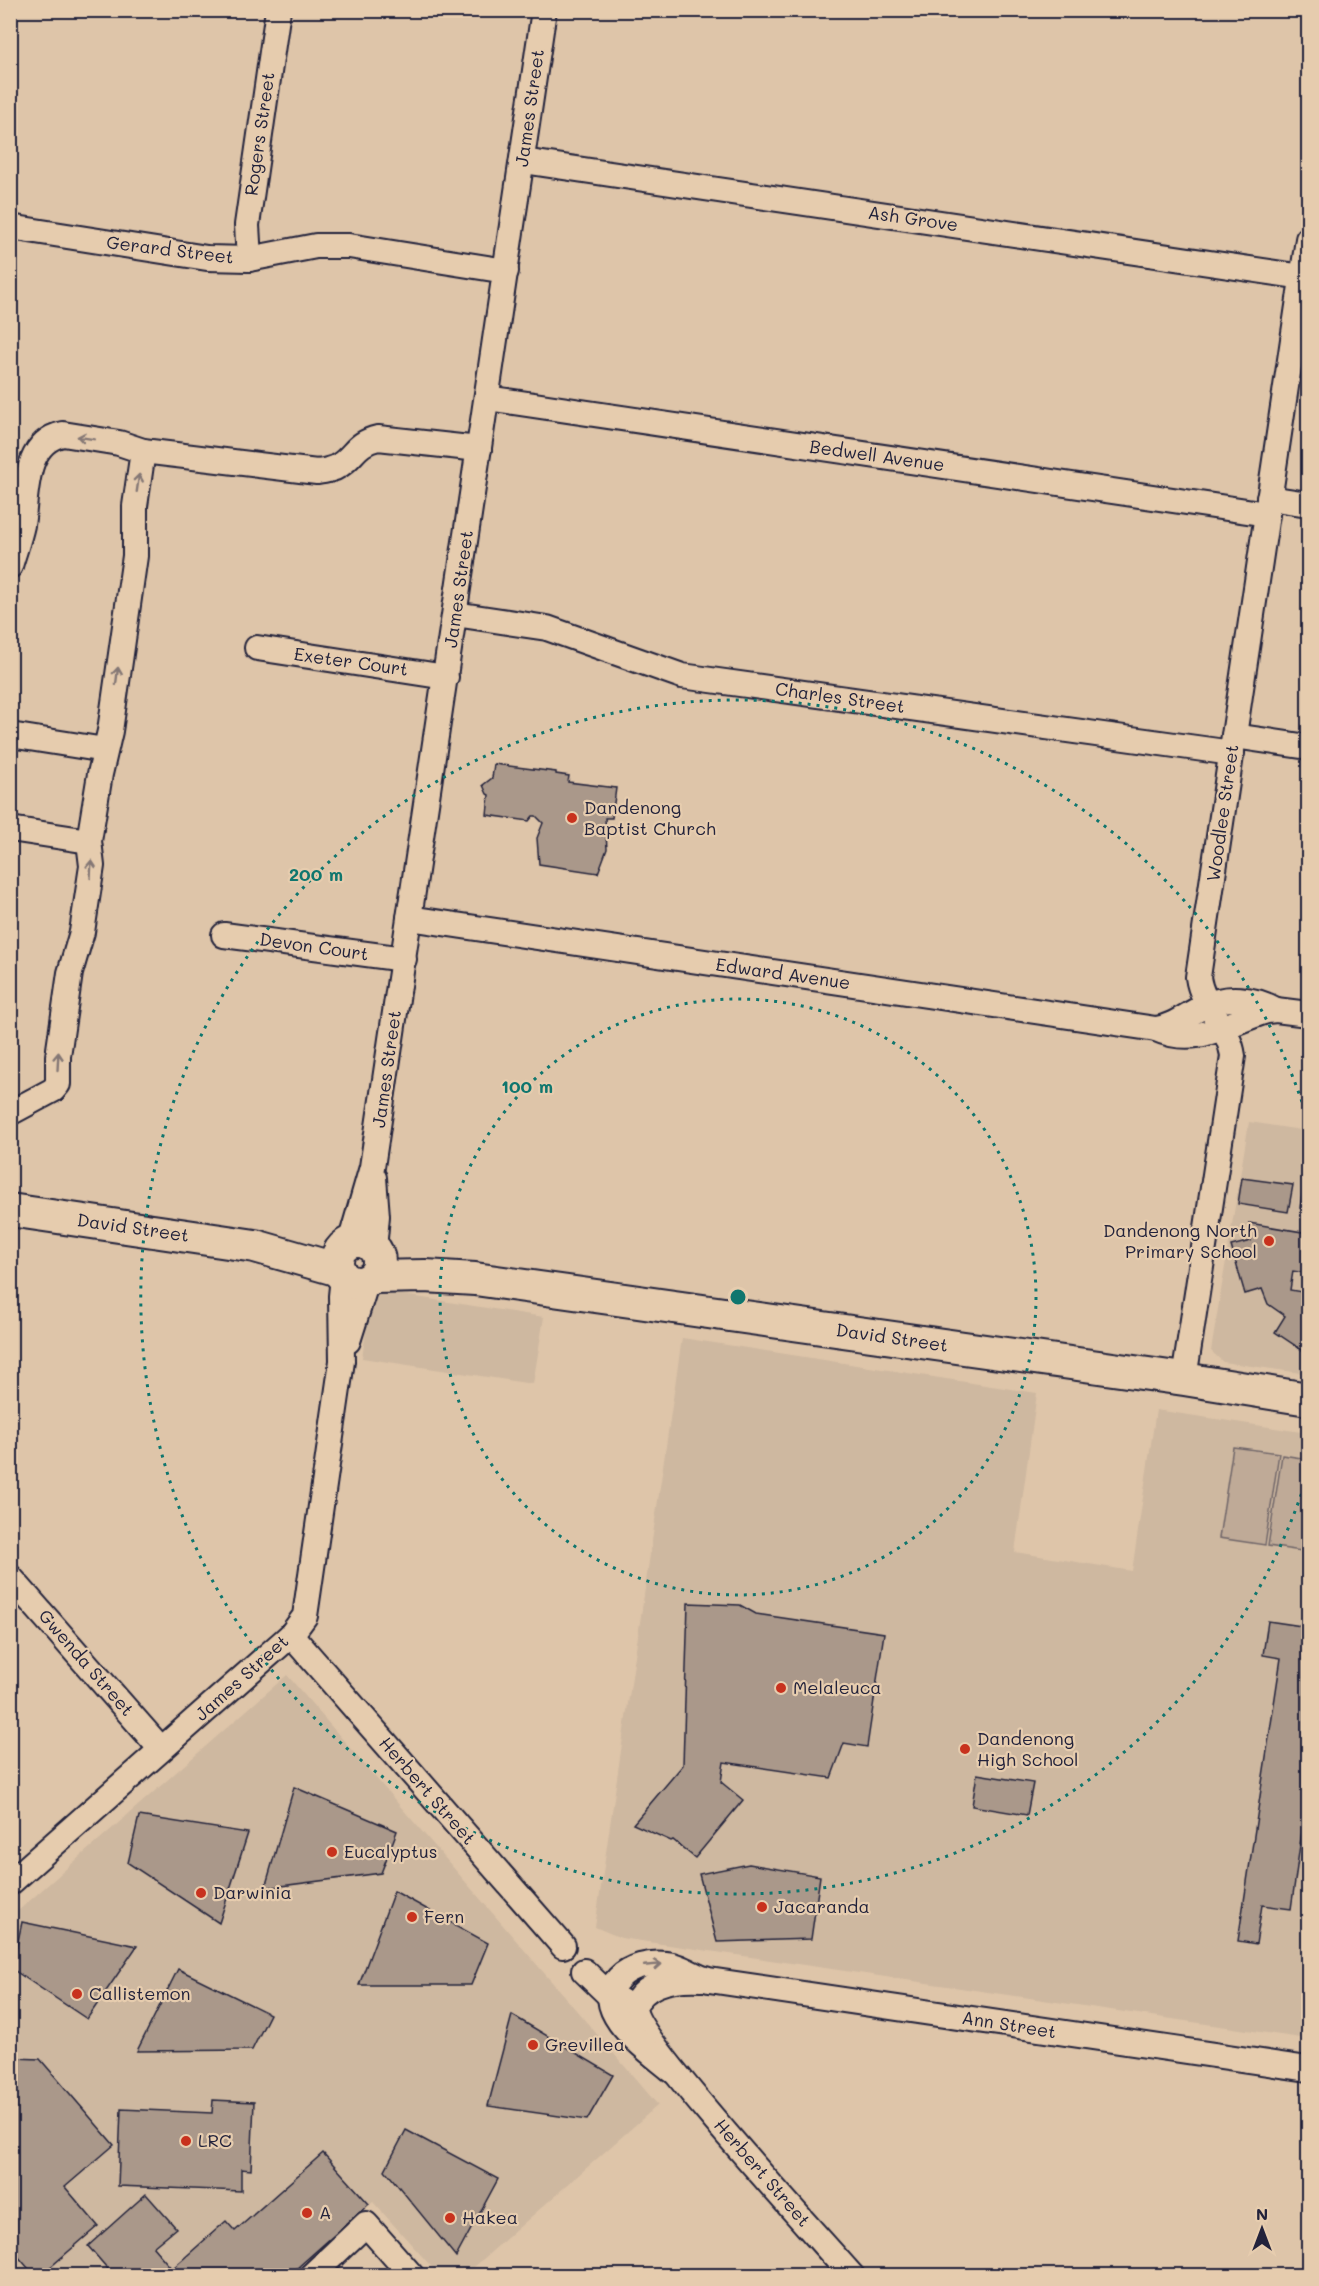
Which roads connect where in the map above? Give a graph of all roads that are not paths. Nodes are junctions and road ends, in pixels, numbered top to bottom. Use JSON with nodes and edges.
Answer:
{"nodes":[{"id":1,"x":278,"y":10,"type":"edge"},
{"id":2,"x":544,"y":10,"type":"edge"},
{"id":3,"x":523,"y":160,"type":"junction"},
{"id":4,"x":10,"y":227,"type":"edge"},
{"id":5,"x":1308,"y":239,"type":"edge"},
{"id":6,"x":249,"y":259,"type":"junction"},
{"id":7,"x":507,"y":270,"type":"junction"},
{"id":8,"x":1303,"y":277,"type":"junction"},
{"id":9,"x":487,"y":398,"type":"junction"},
{"id":10,"x":479,"y":449,"type":"junction"},
{"id":11,"x":143,"y":451,"type":"junction"},
{"id":12,"x":1308,"y":504,"type":"edge"},
{"id":13,"x":1268,"y":506,"type":"junction"},
{"id":14,"x":10,"y":566,"type":"edge"},
{"id":15,"x":454,"y":614,"type":"junction"},
{"id":16,"x":257,"y":648,"type":"dead end"},
{"id":17,"x":446,"y":677,"type":"junction"},
{"id":18,"x":10,"y":735,"type":"edge"},
{"id":19,"x":1233,"y":745,"type":"junction"},
{"id":20,"x":1308,"y":747,"type":"edge"},
{"id":21,"x":105,"y":750,"type":"junction"},
{"id":22,"x":10,"y":829,"type":"edge"},
{"id":23,"x":89,"y":841,"type":"junction"},
{"id":24,"x":410,"y":918,"type":"junction"},
{"id":25,"x":224,"y":935,"type":"dead end"},
{"id":26,"x":404,"y":959,"type":"junction"},
{"id":27,"x":1207,"y":1004,"type":"junction"},
{"id":28,"x":1276,"y":1010,"type":"junction"},
{"id":29,"x":1308,"y":1014,"type":"edge"},
{"id":30,"x":1223,"y":1027,"type":"junction"},
{"id":31,"x":1156,"y":1029,"type":"junction"},
{"id":32,"x":10,"y":1113,"type":"edge"},
{"id":33,"x":10,"y":1210,"type":"edge"},
{"id":34,"x":359,"y":1262,"type":"junction"},
{"id":35,"x":1184,"y":1379,"type":"junction"},
{"id":36,"x":1308,"y":1399,"type":"edge"},
{"id":37,"x":10,"y":1577,"type":"edge"},
{"id":38,"x":291,"y":1635,"type":"junction"},
{"id":39,"x":161,"y":1749,"type":"junction"},
{"id":40,"x":10,"y":1883,"type":"edge"},
{"id":41,"x":563,"y":1946,"type":"dead end"},
{"id":42,"x":584,"y":1971,"type":"dead end"},
{"id":43,"x":710,"y":1980,"type":"junction"},
{"id":44,"x":610,"y":1996,"type":"junction"},
{"id":45,"x":634,"y":2007,"type":"junction"},
{"id":46,"x":1308,"y":2069,"type":"edge"},
{"id":47,"x":673,"y":2071,"type":"junction"},
{"id":48,"x":311,"y":2276,"type":"edge"},
{"id":49,"x":412,"y":2276,"type":"edge"},
{"id":50,"x":852,"y":2276,"type":"edge"}],
"edges":[{"from":1,"to":6,"type":"street","name":"Rogers Street"},
{"from":2,"to":3,"type":"street","name":"James Street"},
{"from":3,"to":7,"type":"street","name":"James Street"},
{"from":3,"to":8,"type":"street","name":"Ash Grove"},
{"from":4,"to":6,"type":"street","name":"Gerard Street"},
{"from":5,"to":8,"type":"street","name":"Woodlee Street"},
{"from":6,"to":7,"type":"street","name":"Gerard Street"},
{"from":7,"to":9,"type":"street","name":"James Street"},
{"from":8,"to":13,"type":"street","name":"Woodlee Street"},
{"from":9,"to":10,"type":"street","name":"James Street"},
{"from":9,"to":13,"type":"street","name":"Bedwell Avenue"},
{"from":10,"to":11,"type":"street"},
{"from":10,"to":15,"type":"street","name":"James Street"},
{"from":11,"to":14,"type":"street","one_way":true},
{"from":21,"to":11,"type":"street","one_way":true},
{"from":12,"to":13,"type":"street","name":"Bedwell Avenue"},
{"from":13,"to":19,"type":"street","name":"Woodlee Street"},
{"from":15,"to":17,"type":"street","name":"James Street"},
{"from":15,"to":19,"type":"street","name":"Charles Street"},
{"from":16,"to":17,"type":"street","name":"Exeter Court"},
{"from":17,"to":24,"type":"street","name":"James Street"},
{"from":18,"to":21,"type":"street"},
{"from":19,"to":20,"type":"street","name":"Charles Street"},
{"from":19,"to":27,"type":"street","name":"Woodlee Street"},
{"from":21,"to":23,"type":"street"},
{"from":22,"to":23,"type":"street"},
{"from":32,"to":23,"type":"street","one_way":true},
{"from":24,"to":26,"type":"street","name":"James Street"},
{"from":24,"to":31,"type":"street","name":"Edward Avenue"},
{"from":25,"to":26,"type":"street","name":"Devon Court"},
{"from":26,"to":34,"type":"street","name":"James Street"},
{"from":27,"to":28,"type":"street","name":"Edward Avenue"},
{"from":27,"to":30,"type":"street","name":"Woodlee Street"},
{"from":27,"to":31,"type":"street","name":"Edward Avenue"},
{"from":28,"to":29,"type":"street","name":"Edward Avenue"},
{"from":28,"to":30,"type":"street","name":"Edward Avenue"},
{"from":30,"to":31,"type":"street","name":"Edward Avenue"},
{"from":30,"to":35,"type":"street","name":"Woodlee Street"},
{"from":33,"to":34,"type":"main road","name":"David Street"},
{"from":34,"to":35,"type":"main road","name":"David Street"},
{"from":34,"to":38,"type":"street","name":"James Street"},
{"from":35,"to":36,"type":"main road","name":"David Street"},
{"from":37,"to":39,"type":"street","name":"Gwenda Street"},
{"from":38,"to":39,"type":"street","name":"James Street"},
{"from":38,"to":41,"type":"street","name":"Herbert Street"},
{"from":39,"to":40,"type":"street","name":"James Street"},
{"from":42,"to":44,"type":"street","name":"Herbert Street"},
{"from":44,"to":43,"type":"street","name":"Ann Street","one_way":true},
{"from":43,"to":45,"type":"street","name":"Ann Street"},
{"from":43,"to":46,"type":"street","name":"Ann Street"},
{"from":44,"to":45,"type":"street"},
{"from":44,"to":47,"type":"street","name":"Herbert Street"},
{"from":45,"to":47,"type":"street","name":"Herbert Street"},
{"from":47,"to":50,"type":"street","name":"Herbert Street"},
{"from":48,"to":49,"type":"street"}]}
